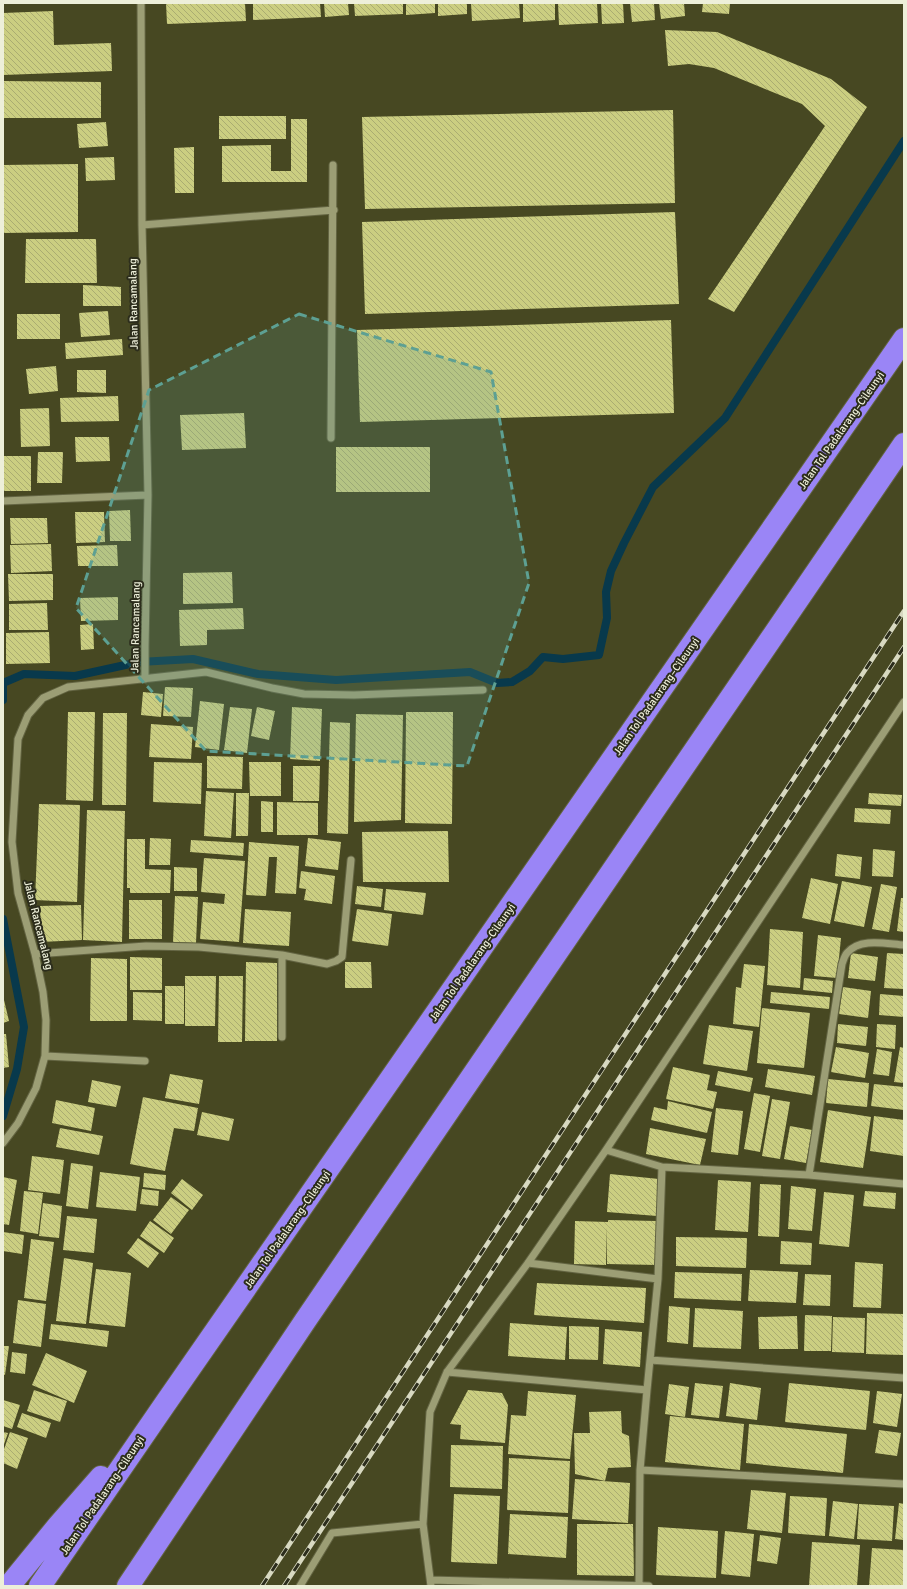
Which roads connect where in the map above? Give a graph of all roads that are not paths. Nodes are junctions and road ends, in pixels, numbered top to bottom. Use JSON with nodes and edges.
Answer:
{"nodes":[{"id":1,"x":141,"y":3,"type":"edge"},
{"id":2,"x":333,"y":165,"type":"dead end"},
{"id":3,"x":334,"y":210,"type":"junction"},
{"id":4,"x":142,"y":225,"type":"junction"},
{"id":5,"x":904,"y":339,"type":"edge"},
{"id":6,"x":331,"y":438,"type":"dead end"},
{"id":7,"x":904,"y":444,"type":"edge"},
{"id":8,"x":148,"y":494,"type":"junction"},
{"id":9,"x":3,"y":501,"type":"edge"},
{"id":10,"x":145,"y":676,"type":"junction"},
{"id":11,"x":483,"y":690,"type":"dead end"},
{"id":12,"x":904,"y":702,"type":"edge"},
{"id":13,"x":350,"y":860,"type":"dead end"},
{"id":14,"x":904,"y":945,"type":"edge"},
{"id":15,"x":35,"y":954,"type":"junction"},
{"id":16,"x":282,"y":955,"type":"junction"},
{"id":17,"x":282,"y":1037,"type":"dead end"},
{"id":18,"x":45,"y":1056,"type":"junction"},
{"id":19,"x":145,"y":1061,"type":"dead end"},
{"id":20,"x":3,"y":1144,"type":"edge"},
{"id":21,"x":606,"y":1150,"type":"junction"},
{"id":22,"x":662,"y":1167,"type":"junction"},
{"id":23,"x":809,"y":1175,"type":"junction"},
{"id":24,"x":904,"y":1184,"type":"edge"},
{"id":25,"x":528,"y":1263,"type":"junction"},
{"id":26,"x":658,"y":1279,"type":"junction"},
{"id":27,"x":650,"y":1360,"type":"junction"},
{"id":28,"x":448,"y":1372,"type":"junction"},
{"id":29,"x":904,"y":1378,"type":"edge"},
{"id":30,"x":647,"y":1390,"type":"junction"},
{"id":31,"x":165,"y":1404,"type":"junction"},
{"id":32,"x":640,"y":1470,"type":"junction"},
{"id":33,"x":904,"y":1484,"type":"edge"},
{"id":34,"x":423,"y":1524,"type":"junction"},
{"id":35,"x":431,"y":1583,"type":"edge"},
{"id":36,"x":534,"y":1585,"type":"edge"},
{"id":37,"x":9,"y":1586,"type":"edge"},
{"id":38,"x":40,"y":1586,"type":"edge"},
{"id":39,"x":128,"y":1586,"type":"edge"},
{"id":40,"x":300,"y":1586,"type":"edge"},
{"id":41,"x":639,"y":1586,"type":"edge"},
{"id":42,"x":649,"y":1586,"type":"edge"}],
"edges":[{"from":1,"to":4,"type":"street","name":"Jalan Rancamalang"},
{"from":2,"to":3,"type":"street"},
{"from":3,"to":4,"type":"street"},
{"from":3,"to":6,"type":"street"},
{"from":4,"to":8,"type":"street","name":"Jalan Rancamalang"},
{"from":5,"to":31,"type":"highway","name":"Jalan Tol Padalarang–Cileunyi"},
{"from":7,"to":39,"type":"highway"},
{"from":8,"to":9,"type":"street"},
{"from":8,"to":10,"type":"street","name":"Jalan Rancamalang"},
{"from":10,"to":11,"type":"street"},
{"from":10,"to":15,"type":"street","name":"Jalan Rancamalang"},
{"from":12,"to":21,"type":"street"},
{"from":13,"to":16,"type":"street"},
{"from":14,"to":23,"type":"street"},
{"from":15,"to":16,"type":"street"},
{"from":15,"to":18,"type":"street","name":"Jalan Rancamalang"},
{"from":16,"to":17,"type":"street"},
{"from":18,"to":19,"type":"street"},
{"from":18,"to":20,"type":"street","name":"Jalan Rancamalang"},
{"from":21,"to":22,"type":"street"},
{"from":21,"to":25,"type":"street"},
{"from":22,"to":23,"type":"street"},
{"from":22,"to":26,"type":"street"},
{"from":23,"to":24,"type":"street"},
{"from":25,"to":26,"type":"street"},
{"from":25,"to":28,"type":"street"},
{"from":26,"to":27,"type":"street"},
{"from":27,"to":29,"type":"street"},
{"from":27,"to":30,"type":"street"},
{"from":28,"to":30,"type":"street"},
{"from":28,"to":34,"type":"street"},
{"from":30,"to":32,"type":"street"},
{"from":31,"to":37,"type":"highway"},
{"from":31,"to":38,"type":"highway","name":"Jalan Tol Padalarang–Cileunyi"},
{"from":32,"to":33,"type":"street"},
{"from":32,"to":41,"type":"street"},
{"from":34,"to":35,"type":"street"},
{"from":34,"to":40,"type":"street"},
{"from":35,"to":36,"type":"street"},
{"from":36,"to":41,"type":"street"},
{"from":41,"to":42,"type":"street"}]}
